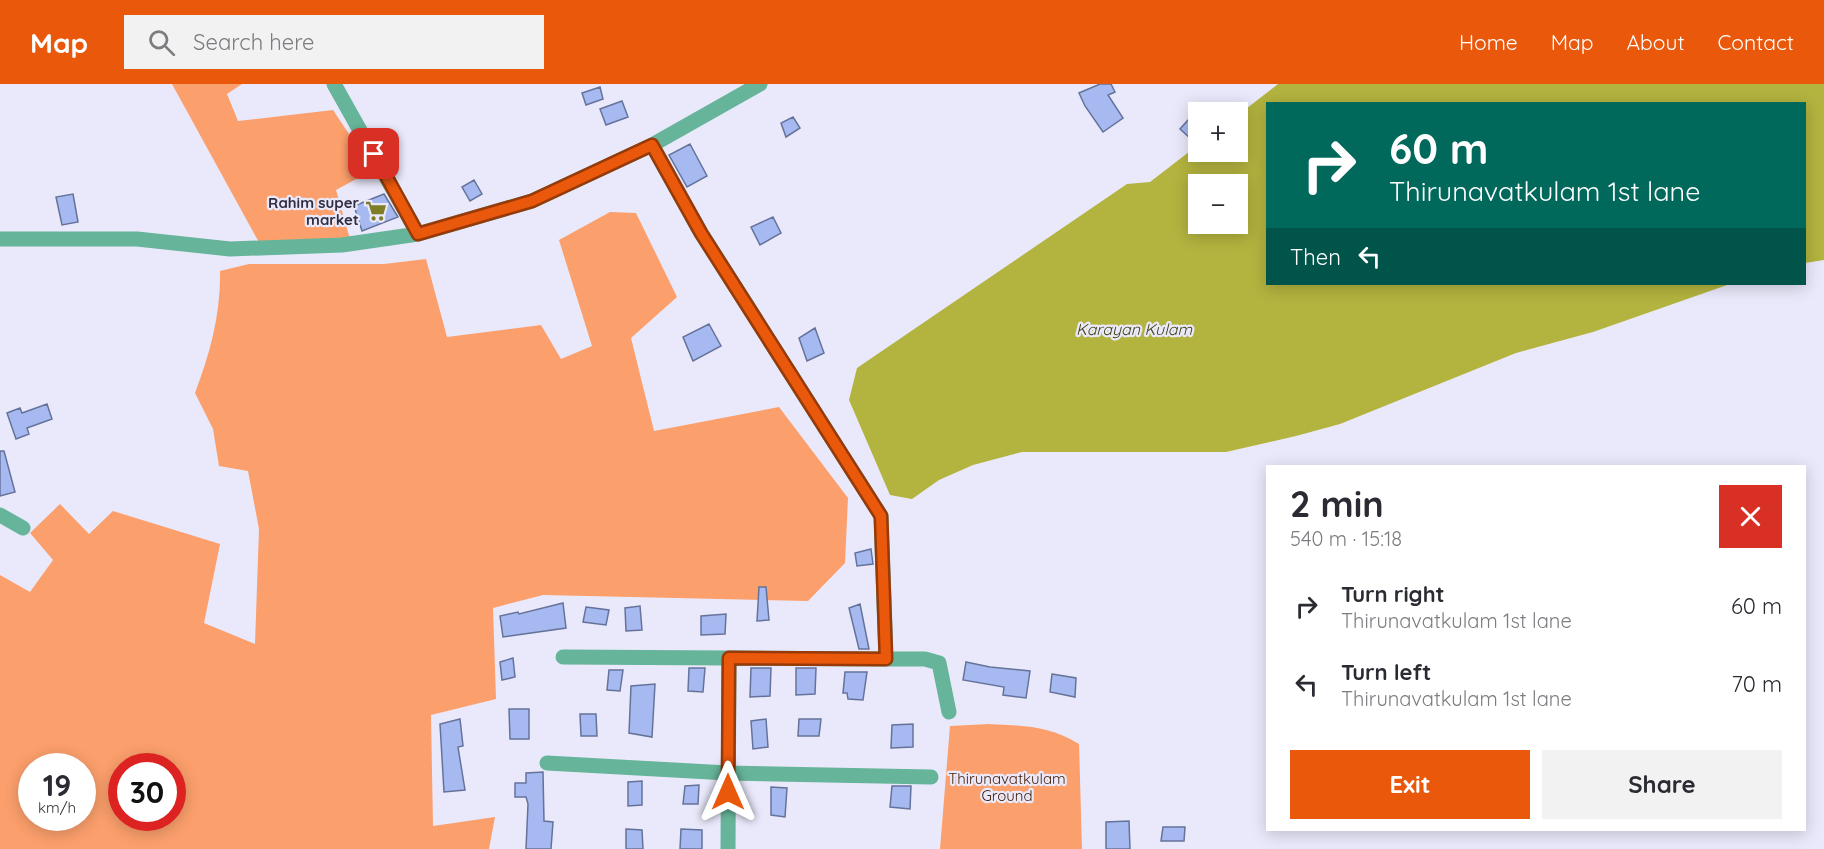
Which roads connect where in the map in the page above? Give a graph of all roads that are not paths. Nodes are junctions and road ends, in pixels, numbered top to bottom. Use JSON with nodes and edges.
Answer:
{"nodes":[{"id":1,"x":334,"y":84,"type":"edge"},
{"id":2,"x":760,"y":84,"type":"edge"},
{"id":3,"x":652,"y":145,"type":"junction"},
{"id":4,"x":418,"y":234,"type":"junction"},
{"id":5,"x":0,"y":239,"type":"edge"},
{"id":6,"x":0,"y":515,"type":"edge"},
{"id":7,"x":23,"y":528,"type":"dead end"},
{"id":8,"x":563,"y":657,"type":"dead end"},
{"id":9,"x":729,"y":658,"type":"junction"},
{"id":10,"x":886,"y":659,"type":"junction"},
{"id":11,"x":949,"y":712,"type":"dead end"},
{"id":12,"x":547,"y":763,"type":"dead end"},
{"id":13,"x":728,"y":773,"type":"junction"},
{"id":14,"x":931,"y":777,"type":"dead end"},
{"id":15,"x":728,"y":849,"type":"edge"}],
"edges":[{"from":1,"to":4,"type":"street"},
{"from":2,"to":3,"type":"street"},
{"from":3,"to":4,"type":"street"},
{"from":3,"to":10,"type":"street"},
{"from":4,"to":5,"type":"street"},
{"from":6,"to":7,"type":"street"},
{"from":8,"to":9,"type":"street"},
{"from":9,"to":10,"type":"street"},
{"from":9,"to":13,"type":"street"},
{"from":10,"to":11,"type":"street"},
{"from":12,"to":13,"type":"street"},
{"from":13,"to":14,"type":"street"},
{"from":13,"to":15,"type":"street"}]}
